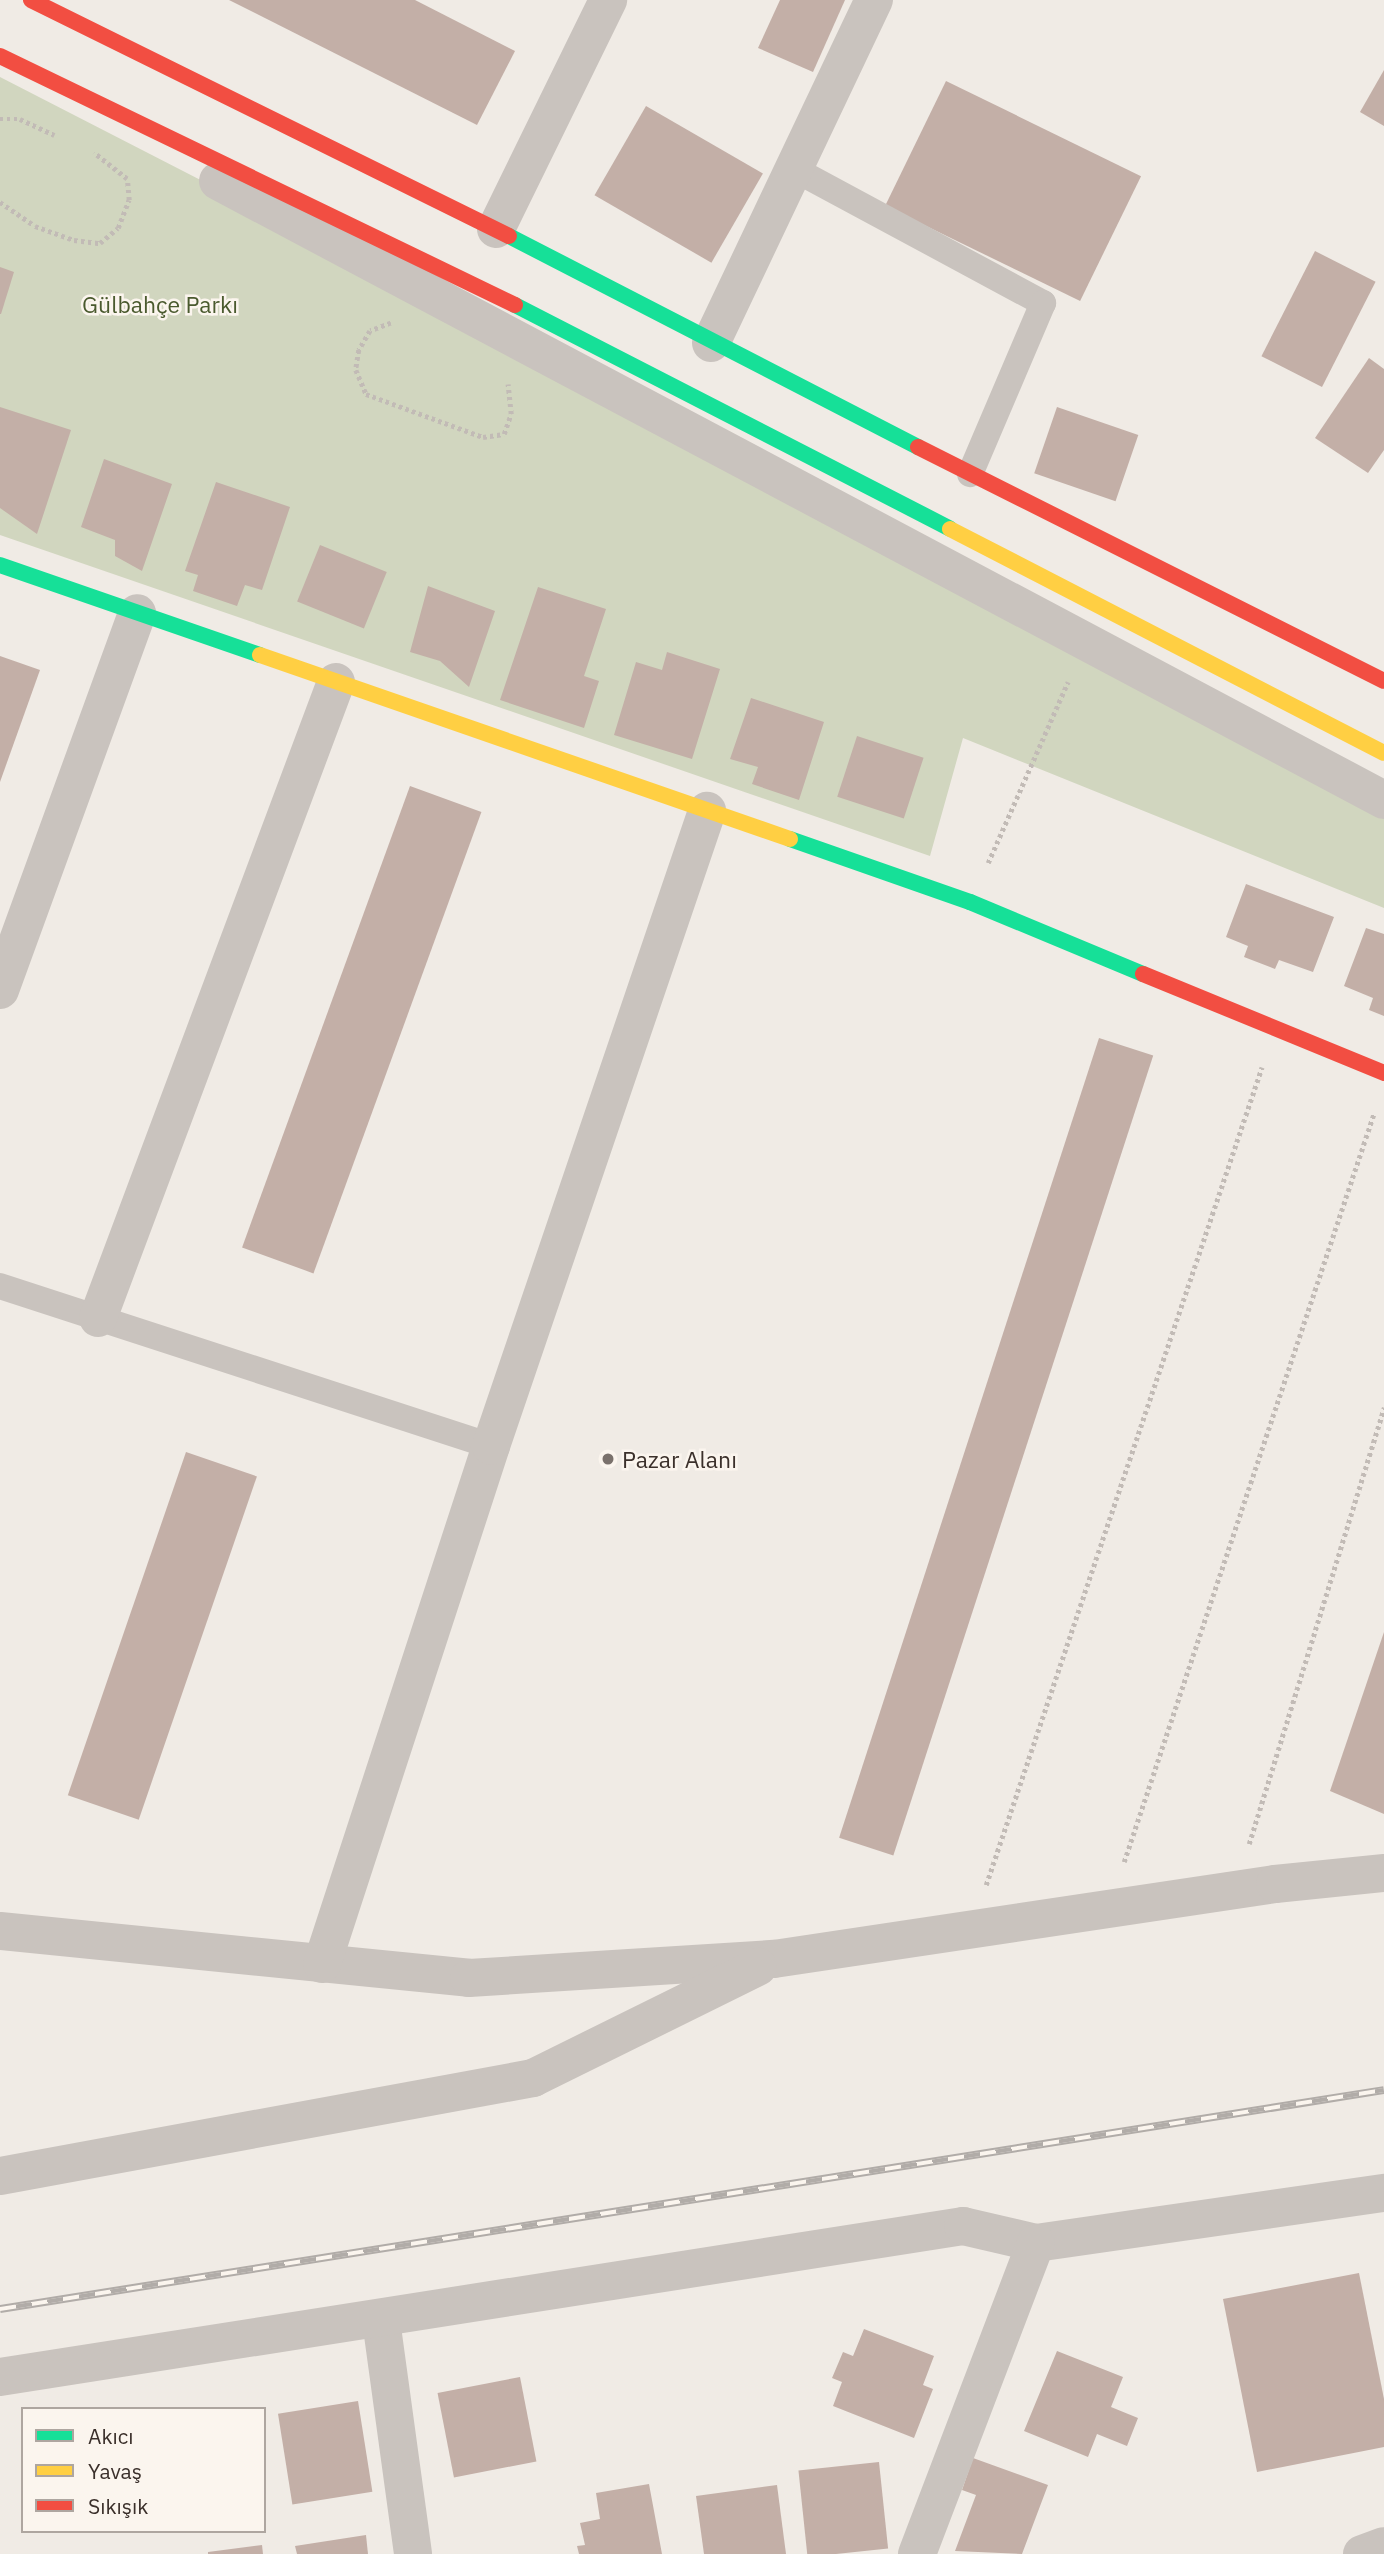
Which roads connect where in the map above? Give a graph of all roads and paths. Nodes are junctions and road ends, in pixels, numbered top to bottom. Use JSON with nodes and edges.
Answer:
{"nodes":[{"id":1,"x":31,"y":0,"type":"edge"},
{"id":2,"x":608,"y":0,"type":"edge"},
{"id":3,"x":874,"y":0,"type":"edge"},
{"id":4,"x":0,"y":57,"type":"edge"},
{"id":5,"x":0,"y":65,"type":"edge"},
{"id":6,"x":0,"y":119,"type":"edge"},
{"id":7,"x":68,"y":141,"type":"dead end"},
{"id":8,"x":88,"y":150,"type":"dead end"},
{"id":9,"x":794,"y":169,"type":"junction"},
{"id":10,"x":0,"y":202,"type":"edge"},
{"id":11,"x":496,"y":229,"type":"junction"},
{"id":12,"x":405,"y":324,"type":"dead end"},
{"id":13,"x":711,"y":343,"type":"junction"},
{"id":14,"x":505,"y":375,"type":"dead end"},
{"id":15,"x":970,"y":474,"type":"junction"},
{"id":16,"x":0,"y":565,"type":"edge"},
{"id":17,"x":137,"y":613,"type":"junction"},
{"id":18,"x":1086,"y":643,"type":"junction"},
{"id":19,"x":1384,"y":681,"type":"edge"},
{"id":20,"x":336,"y":682,"type":"junction"},
{"id":21,"x":1384,"y":753,"type":"edge"},
{"id":22,"x":1384,"y":800,"type":"edge"},
{"id":23,"x":707,"y":811,"type":"junction"},
{"id":24,"x":970,"y":902,"type":"junction"},
{"id":25,"x":0,"y":990,"type":"edge"},
{"id":26,"x":1274,"y":1030,"type":"junction"},
{"id":27,"x":1384,"y":1073,"type":"edge"},
{"id":28,"x":1375,"y":1108,"type":"dead end"},
{"id":29,"x":0,"y":1286,"type":"edge"},
{"id":30,"x":98,"y":1318,"type":"junction"},
{"id":31,"x":1384,"y":1407,"type":"edge"},
{"id":32,"x":491,"y":1446,"type":"junction"},
{"id":33,"x":1384,"y":1872,"type":"edge"},
{"id":34,"x":1234,"y":1891,"type":"junction"},
{"id":35,"x":1108,"y":1910,"type":"junction"},
{"id":36,"x":971,"y":1930,"type":"junction"},
{"id":37,"x":0,"y":1931,"type":"edge"},
{"id":38,"x":774,"y":1959,"type":"junction"},
{"id":39,"x":322,"y":1964,"type":"junction"},
{"id":40,"x":0,"y":2176,"type":"edge"},
{"id":41,"x":1384,"y":2193,"type":"edge"},
{"id":42,"x":1036,"y":2243,"type":"junction"},
{"id":43,"x":381,"y":2320,"type":"junction"},
{"id":44,"x":0,"y":2377,"type":"edge"},
{"id":45,"x":1384,"y":2546,"type":"edge"},
{"id":46,"x":412,"y":2554,"type":"edge"},
{"id":47,"x":917,"y":2554,"type":"edge"},
{"id":48,"x":1362,"y":2554,"type":"edge"}],
"edges":[{"from":1,"to":11,"type":"main road"},
{"from":2,"to":11,"type":"street"},
{"from":3,"to":9,"type":"street"},
{"from":4,"to":21,"type":"main road"},
{"from":5,"to":18,"type":"street"},
{"from":6,"to":7,"type":"path"},
{"from":8,"to":10,"type":"path"},
{"from":9,"to":13,"type":"street"},
{"from":9,"to":15,"type":"lane"},
{"from":11,"to":13,"type":"main road"},
{"from":12,"to":14,"type":"path"},
{"from":13,"to":15,"type":"main road"},
{"from":15,"to":19,"type":"main road"},
{"from":16,"to":17,"type":"main road"},
{"from":17,"to":20,"type":"main road"},
{"from":17,"to":25,"type":"street"},
{"from":18,"to":22,"type":"street"},
{"from":18,"to":24,"type":"path"},
{"from":20,"to":23,"type":"main road"},
{"from":20,"to":30,"type":"street"},
{"from":23,"to":24,"type":"main road"},
{"from":23,"to":32,"type":"street"},
{"from":24,"to":26,"type":"main road"},
{"from":26,"to":27,"type":"main road"},
{"from":26,"to":36,"type":"path"},
{"from":28,"to":35,"type":"path"},
{"from":29,"to":30,"type":"lane"},
{"from":30,"to":32,"type":"lane"},
{"from":31,"to":34,"type":"path"},
{"from":32,"to":39,"type":"street"},
{"from":33,"to":34,"type":"street"},
{"from":34,"to":35,"type":"street"},
{"from":35,"to":36,"type":"street"},
{"from":36,"to":38,"type":"street"},
{"from":37,"to":39,"type":"street"},
{"from":38,"to":39,"type":"street"},
{"from":38,"to":40,"type":"street"},
{"from":41,"to":42,"type":"street"},
{"from":42,"to":43,"type":"street"},
{"from":42,"to":47,"type":"street"},
{"from":43,"to":44,"type":"street"},
{"from":43,"to":46,"type":"street"},
{"from":45,"to":48,"type":"street"}]}
